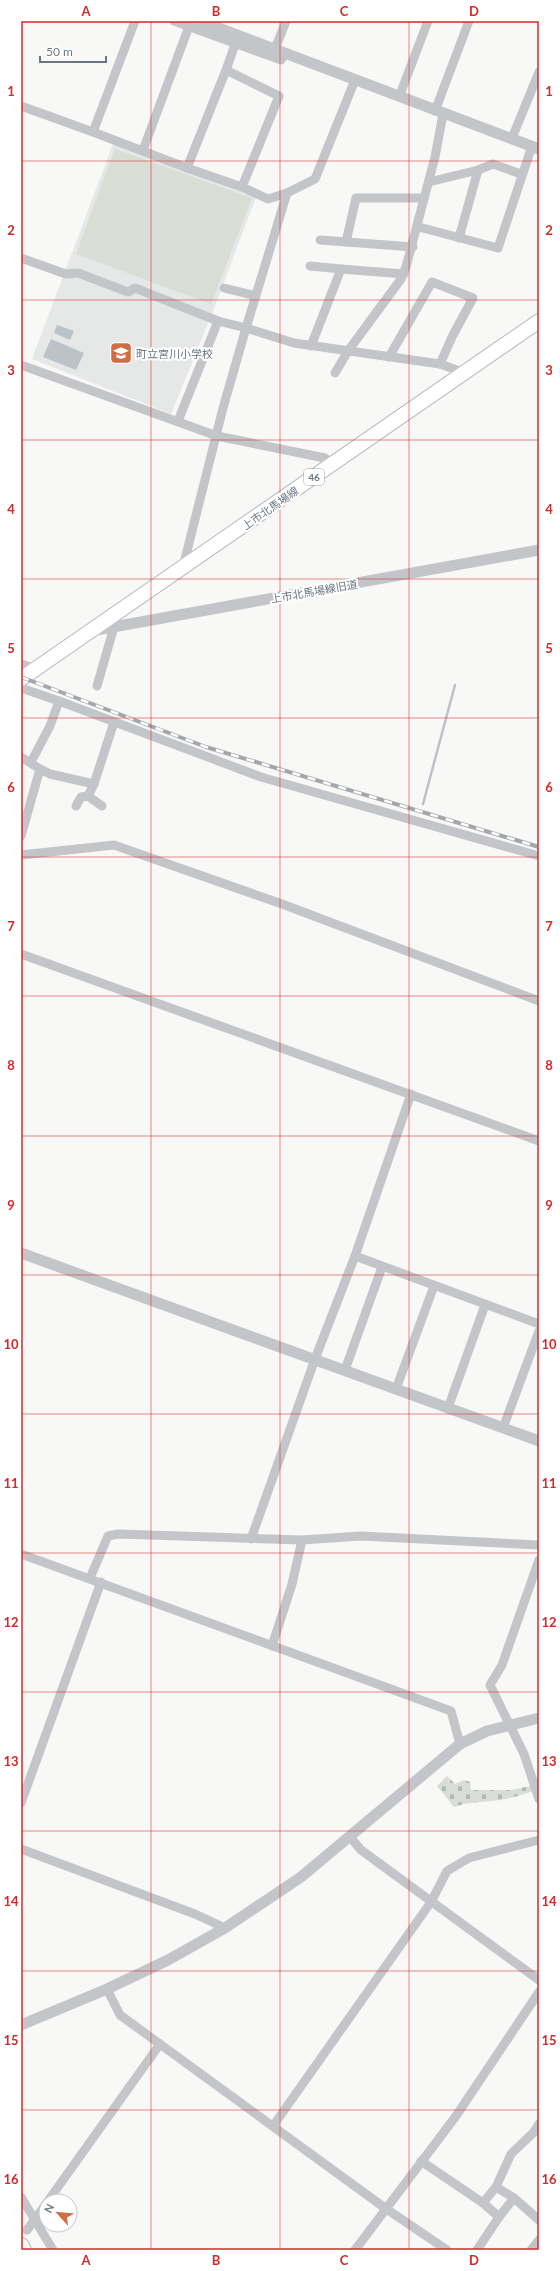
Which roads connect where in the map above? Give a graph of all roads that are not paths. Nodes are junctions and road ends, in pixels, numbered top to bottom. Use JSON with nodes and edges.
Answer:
{"nodes":[{"id":1,"x":135,"y":21,"type":"edge"},
{"id":2,"x":174,"y":21,"type":"edge"},
{"id":3,"x":200,"y":21,"type":"edge"},
{"id":4,"x":286,"y":21,"type":"edge"},
{"id":5,"x":428,"y":21,"type":"edge"},
{"id":6,"x":469,"y":21,"type":"edge"},
{"id":7,"x":190,"y":24,"type":"edge"},
{"id":8,"x":221,"y":25,"type":"edge"},
{"id":9,"x":237,"y":40,"type":"junction"},
{"id":10,"x":280,"y":51,"type":"junction"},
{"id":11,"x":226,"y":70,"type":"junction"},
{"id":12,"x":539,"y":72,"type":"edge"},
{"id":13,"x":354,"y":80,"type":"junction"},
{"id":14,"x":399,"y":97,"type":"junction"},
{"id":15,"x":21,"y":106,"type":"edge"},
{"id":16,"x":439,"y":112,"type":"junction"},
{"id":17,"x":93,"y":132,"type":"junction"},
{"id":18,"x":512,"y":138,"type":"junction"},
{"id":19,"x":535,"y":148,"type":"edge"},
{"id":20,"x":143,"y":150,"type":"junction"},
{"id":21,"x":187,"y":168,"type":"junction"},
{"id":22,"x":478,"y":170,"type":"junction"},
{"id":23,"x":521,"y":174,"type":"junction"},
{"id":24,"x":429,"y":182,"type":"junction"},
{"id":25,"x":242,"y":187,"type":"junction"},
{"id":26,"x":287,"y":193,"type":"junction"},
{"id":27,"x":424,"y":198,"type":"junction"},
{"id":28,"x":419,"y":227,"type":"junction"},
{"id":29,"x":459,"y":238,"type":"junction"},
{"id":30,"x":320,"y":240,"type":"dead end"},
{"id":31,"x":346,"y":242,"type":"junction"},
{"id":32,"x":413,"y":247,"type":"junction"},
{"id":33,"x":21,"y":258,"type":"edge"},
{"id":34,"x":310,"y":266,"type":"dead end"},
{"id":35,"x":341,"y":269,"type":"junction"},
{"id":36,"x":404,"y":274,"type":"junction"},
{"id":37,"x":224,"y":288,"type":"dead end"},
{"id":38,"x":256,"y":296,"type":"junction"},
{"id":39,"x":218,"y":321,"type":"junction"},
{"id":40,"x":539,"y":322,"type":"edge"},
{"id":41,"x":246,"y":328,"type":"junction"},
{"id":42,"x":311,"y":346,"type":"junction"},
{"id":43,"x":348,"y":351,"type":"junction"},
{"id":44,"x":389,"y":357,"type":"junction"},
{"id":45,"x":21,"y":364,"type":"edge"},
{"id":46,"x":440,"y":364,"type":"junction"},
{"id":47,"x":335,"y":373,"type":"dead end"},
{"id":48,"x":465,"y":373,"type":"junction"},
{"id":49,"x":178,"y":421,"type":"junction"},
{"id":50,"x":217,"y":436,"type":"junction"},
{"id":51,"x":332,"y":465,"type":"junction"},
{"id":52,"x":539,"y":550,"type":"edge"},
{"id":53,"x":183,"y":569,"type":"junction"},
{"id":54,"x":114,"y":627,"type":"junction"},
{"id":55,"x":89,"y":632,"type":"junction"},
{"id":56,"x":21,"y":664,"type":"edge"},
{"id":57,"x":36,"y":669,"type":"junction"},
{"id":58,"x":21,"y":679,"type":"edge"},
{"id":59,"x":97,"y":686,"type":"dead end"},
{"id":60,"x":21,"y":688,"type":"edge"},
{"id":61,"x":59,"y":701,"type":"junction"},
{"id":62,"x":114,"y":722,"type":"junction"},
{"id":63,"x":21,"y":758,"type":"edge"},
{"id":64,"x":31,"y":762,"type":"junction"},
{"id":65,"x":40,"y":769,"type":"junction"},
{"id":66,"x":94,"y":784,"type":"junction"},
{"id":67,"x":88,"y":796,"type":"junction"},
{"id":68,"x":76,"y":806,"type":"dead end"},
{"id":69,"x":102,"y":806,"type":"dead end"},
{"id":70,"x":21,"y":836,"type":"edge"},
{"id":71,"x":21,"y":855,"type":"edge"},
{"id":72,"x":539,"y":856,"type":"edge"},
{"id":73,"x":21,"y":954,"type":"edge"},
{"id":74,"x":539,"y":1001,"type":"edge"},
{"id":75,"x":411,"y":1094,"type":"junction"},
{"id":76,"x":539,"y":1141,"type":"edge"},
{"id":77,"x":21,"y":1253,"type":"edge"},
{"id":78,"x":355,"y":1256,"type":"junction"},
{"id":79,"x":382,"y":1267,"type":"junction"},
{"id":80,"x":434,"y":1286,"type":"junction"},
{"id":81,"x":485,"y":1305,"type":"junction"},
{"id":82,"x":539,"y":1324,"type":"edge"},
{"id":83,"x":539,"y":1331,"type":"edge"},
{"id":84,"x":315,"y":1359,"type":"junction"},
{"id":85,"x":345,"y":1370,"type":"junction"},
{"id":86,"x":396,"y":1389,"type":"junction"},
{"id":87,"x":448,"y":1408,"type":"junction"},
{"id":88,"x":503,"y":1428,"type":"junction"},
{"id":89,"x":539,"y":1441,"type":"edge"},
{"id":90,"x":251,"y":1539,"type":"junction"},
{"id":91,"x":302,"y":1540,"type":"junction"},
{"id":92,"x":539,"y":1546,"type":"edge"},
{"id":93,"x":21,"y":1554,"type":"edge"},
{"id":94,"x":539,"y":1560,"type":"edge"},
{"id":95,"x":90,"y":1578,"type":"junction"},
{"id":96,"x":101,"y":1582,"type":"junction"},
{"id":97,"x":272,"y":1646,"type":"junction"},
{"id":98,"x":539,"y":1718,"type":"edge"},
{"id":99,"x":508,"y":1724,"type":"junction"},
{"id":100,"x":460,"y":1744,"type":"junction"},
{"id":101,"x":539,"y":1799,"type":"edge"},
{"id":102,"x":21,"y":1803,"type":"edge"},
{"id":103,"x":350,"y":1837,"type":"junction"},
{"id":104,"x":539,"y":1840,"type":"edge"},
{"id":105,"x":21,"y":1849,"type":"edge"},
{"id":106,"x":431,"y":1902,"type":"junction"},
{"id":107,"x":225,"y":1928,"type":"junction"},
{"id":108,"x":539,"y":1980,"type":"edge"},
{"id":109,"x":106,"y":1989,"type":"junction"},
{"id":110,"x":539,"y":1992,"type":"edge"},
{"id":111,"x":21,"y":2025,"type":"edge"},
{"id":112,"x":160,"y":2044,"type":"junction"},
{"id":113,"x":539,"y":2124,"type":"edge"},
{"id":114,"x":273,"y":2126,"type":"junction"},
{"id":115,"x":421,"y":2161,"type":"junction"},
{"id":116,"x":496,"y":2187,"type":"junction"},
{"id":117,"x":54,"y":2193,"type":"edge"},
{"id":118,"x":21,"y":2197,"type":"edge"},
{"id":119,"x":514,"y":2198,"type":"junction"},
{"id":120,"x":483,"y":2203,"type":"junction"},
{"id":121,"x":385,"y":2208,"type":"junction"},
{"id":122,"x":38,"y":2215,"type":"edge"},
{"id":123,"x":500,"y":2217,"type":"junction"},
{"id":124,"x":34,"y":2220,"type":"junction"},
{"id":125,"x":539,"y":2220,"type":"edge"},
{"id":126,"x":27,"y":2230,"type":"dead end"},
{"id":127,"x":539,"y":2240,"type":"edge"},
{"id":128,"x":21,"y":2246,"type":"edge"},
{"id":129,"x":23,"y":2250,"type":"edge"},
{"id":130,"x":53,"y":2250,"type":"edge"},
{"id":131,"x":355,"y":2250,"type":"edge"},
{"id":132,"x":447,"y":2250,"type":"edge"},
{"id":133,"x":477,"y":2250,"type":"edge"},
{"id":134,"x":531,"y":2250,"type":"edge"}],
"edges":[{"from":1,"to":17,"type":"street"},
{"from":2,"to":7,"type":"street"},
{"from":3,"to":8,"type":"street"},
{"from":4,"to":10,"type":"street"},
{"from":5,"to":14,"type":"street"},
{"from":6,"to":16,"type":"street"},
{"from":7,"to":9,"type":"street"},
{"from":7,"to":20,"type":"street"},
{"from":8,"to":9,"type":"street"},
{"from":9,"to":10,"type":"street"},
{"from":9,"to":11,"type":"street"},
{"from":10,"to":13,"type":"street"},
{"from":11,"to":21,"type":"street"},
{"from":11,"to":25,"type":"street"},
{"from":12,"to":18,"type":"street"},
{"from":13,"to":14,"type":"street"},
{"from":13,"to":26,"type":"street"},
{"from":14,"to":16,"type":"street"},
{"from":15,"to":17,"type":"street"},
{"from":16,"to":18,"type":"street"},
{"from":16,"to":24,"type":"street"},
{"from":17,"to":20,"type":"street"},
{"from":18,"to":19,"type":"street"},
{"from":19,"to":23,"type":"street"},
{"from":20,"to":21,"type":"street"},
{"from":21,"to":25,"type":"street"},
{"from":22,"to":23,"type":"street"},
{"from":22,"to":24,"type":"street"},
{"from":22,"to":29,"type":"street"},
{"from":23,"to":29,"type":"street"},
{"from":24,"to":27,"type":"street"},
{"from":25,"to":26,"type":"street"},
{"from":26,"to":38,"type":"street"},
{"from":27,"to":28,"type":"street"},
{"from":27,"to":31,"type":"street"},
{"from":28,"to":29,"type":"street"},
{"from":28,"to":32,"type":"street"},
{"from":30,"to":31,"type":"street"},
{"from":31,"to":32,"type":"street"},
{"from":32,"to":36,"type":"street"},
{"from":33,"to":39,"type":"street"},
{"from":34,"to":35,"type":"street"},
{"from":35,"to":36,"type":"street"},
{"from":35,"to":42,"type":"street"},
{"from":36,"to":43,"type":"street"},
{"from":37,"to":38,"type":"street"},
{"from":38,"to":41,"type":"street"},
{"from":39,"to":41,"type":"street"},
{"from":39,"to":49,"type":"street"},
{"from":40,"to":48,"type":"main road","name":"上市北馬場線","number":"46"},
{"from":41,"to":42,"type":"street"},
{"from":41,"to":50,"type":"street"},
{"from":42,"to":43,"type":"street"},
{"from":43,"to":44,"type":"street"},
{"from":43,"to":47,"type":"street"},
{"from":44,"to":46,"type":"street"},
{"from":44,"to":46,"type":"street"},
{"from":45,"to":49,"type":"street"},
{"from":46,"to":48,"type":"street"},
{"from":48,"to":51,"type":"main road","name":"上市北馬場線","number":"46"},
{"from":49,"to":50,"type":"street"},
{"from":50,"to":51,"type":"street"},
{"from":50,"to":53,"type":"street"},
{"from":51,"to":53,"type":"main road","name":"上市北馬場線","number":"46"},
{"from":52,"to":54,"type":"street","name":"上市北馬場線旧道"},
{"from":53,"to":55,"type":"main road","name":"上市北馬場線","number":"46"},
{"from":54,"to":55,"type":"street","name":"上市北馬場線旧道"},
{"from":54,"to":59,"type":"street"},
{"from":55,"to":57,"type":"main road","name":"上市北馬場線","number":"46"},
{"from":56,"to":57,"type":"street"},
{"from":57,"to":58,"type":"main road","name":"上市北馬場線","number":"46"},
{"from":60,"to":61,"type":"street"},
{"from":61,"to":62,"type":"street"},
{"from":61,"to":64,"type":"street"},
{"from":62,"to":66,"type":"street"},
{"from":62,"to":72,"type":"street"},
{"from":63,"to":64,"type":"street"},
{"from":64,"to":65,"type":"street"},
{"from":65,"to":66,"type":"street"},
{"from":65,"to":70,"type":"street"},
{"from":66,"to":67,"type":"street"},
{"from":67,"to":68,"type":"street"},
{"from":67,"to":69,"type":"street"},
{"from":71,"to":74,"type":"street"},
{"from":73,"to":75,"type":"street"},
{"from":75,"to":76,"type":"street"},
{"from":75,"to":78,"type":"street"},
{"from":77,"to":84,"type":"street"},
{"from":78,"to":79,"type":"street"},
{"from":78,"to":84,"type":"street"},
{"from":79,"to":80,"type":"street"},
{"from":79,"to":85,"type":"street"},
{"from":80,"to":81,"type":"street"},
{"from":80,"to":86,"type":"street"},
{"from":81,"to":82,"type":"street"},
{"from":81,"to":87,"type":"street"},
{"from":83,"to":88,"type":"street"},
{"from":84,"to":85,"type":"street"},
{"from":84,"to":90,"type":"street"},
{"from":85,"to":86,"type":"street"},
{"from":86,"to":87,"type":"street"},
{"from":87,"to":88,"type":"street"},
{"from":88,"to":89,"type":"street"},
{"from":90,"to":91,"type":"street"},
{"from":90,"to":95,"type":"street"},
{"from":91,"to":92,"type":"street"},
{"from":91,"to":97,"type":"street"},
{"from":93,"to":95,"type":"street"},
{"from":94,"to":99,"type":"street"},
{"from":95,"to":96,"type":"street"},
{"from":96,"to":97,"type":"street"},
{"from":96,"to":102,"type":"street"},
{"from":97,"to":100,"type":"street"},
{"from":98,"to":99,"type":"street"},
{"from":99,"to":100,"type":"street"},
{"from":99,"to":101,"type":"street"},
{"from":100,"to":103,"type":"street"},
{"from":103,"to":106,"type":"street"},
{"from":103,"to":107,"type":"street"},
{"from":104,"to":106,"type":"street"},
{"from":105,"to":107,"type":"street"},
{"from":106,"to":108,"type":"street"},
{"from":106,"to":114,"type":"street"},
{"from":107,"to":109,"type":"street"},
{"from":109,"to":111,"type":"street"},
{"from":109,"to":112,"type":"street"},
{"from":110,"to":115,"type":"street"},
{"from":112,"to":114,"type":"street"},
{"from":112,"to":117,"type":"street"},
{"from":113,"to":116,"type":"street"},
{"from":114,"to":121,"type":"street"},
{"from":115,"to":120,"type":"street"},
{"from":115,"to":121,"type":"street"},
{"from":116,"to":119,"type":"street"},
{"from":116,"to":120,"type":"street"},
{"from":118,"to":124,"type":"street"},
{"from":119,"to":123,"type":"street"},
{"from":119,"to":125,"type":"street"},
{"from":120,"to":123,"type":"street"},
{"from":121,"to":131,"type":"street"},
{"from":121,"to":132,"type":"street"},
{"from":122,"to":124,"type":"street"},
{"from":123,"to":133,"type":"street"},
{"from":124,"to":126,"type":"street"},
{"from":124,"to":130,"type":"street"},
{"from":127,"to":134,"type":"street"},
{"from":128,"to":129,"type":"highway"}]}
